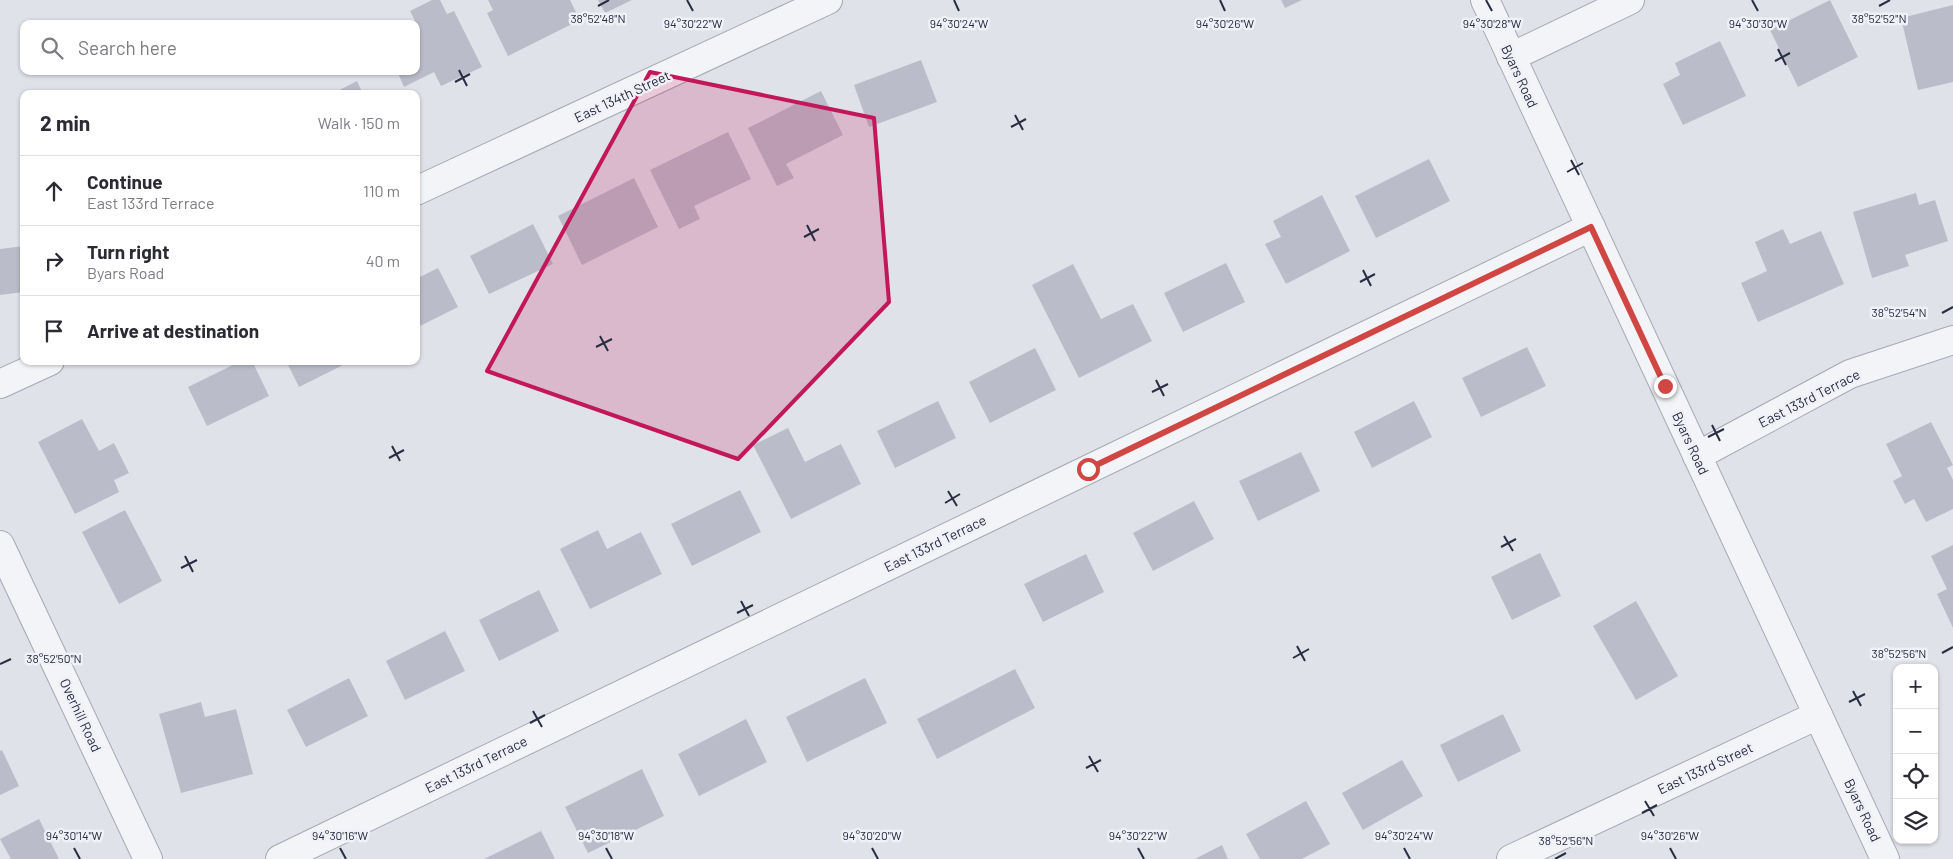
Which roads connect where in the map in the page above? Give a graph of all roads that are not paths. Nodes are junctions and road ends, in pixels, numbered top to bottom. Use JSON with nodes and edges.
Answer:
{"nodes":[{"id":1,"x":828,"y":0,"type":"edge"},
{"id":2,"x":1485,"y":0,"type":"edge"},
{"id":3,"x":1630,"y":0,"type":"edge"},
{"id":4,"x":1511,"y":57,"type":"junction"},
{"id":5,"x":420,"y":189,"type":"edge"},
{"id":6,"x":1591,"y":227,"type":"junction"},
{"id":7,"x":1953,"y":340,"type":"edge"},
{"id":8,"x":41,"y":365,"type":"edge"},
{"id":9,"x":0,"y":384,"type":"edge"},
{"id":10,"x":1697,"y":456,"type":"junction"},
{"id":11,"x":0,"y":544,"type":"edge"},
{"id":12,"x":1818,"y":715,"type":"junction"},
{"id":13,"x":148,"y":859,"type":"edge"},
{"id":14,"x":280,"y":859,"type":"edge"},
{"id":15,"x":1511,"y":859,"type":"edge"},
{"id":16,"x":1885,"y":859,"type":"edge"}],
"edges":[{"from":1,"to":5,"type":"street","name":"East 134th Street"},
{"from":2,"to":4,"type":"street","name":"Byars Road"},
{"from":3,"to":4,"type":"street"},
{"from":4,"to":6,"type":"street","name":"Byars Road"},
{"from":6,"to":10,"type":"street","name":"Byars Road"},
{"from":6,"to":14,"type":"street","name":"East 133rd Terrace"},
{"from":7,"to":10,"type":"street","name":"East 133rd Terrace"},
{"from":8,"to":9,"type":"street"},
{"from":10,"to":12,"type":"street","name":"Byars Road"},
{"from":11,"to":13,"type":"street","name":"Overhill Road"},
{"from":12,"to":15,"type":"street","name":"East 133rd Street"},
{"from":12,"to":16,"type":"street","name":"Byars Road"}]}
